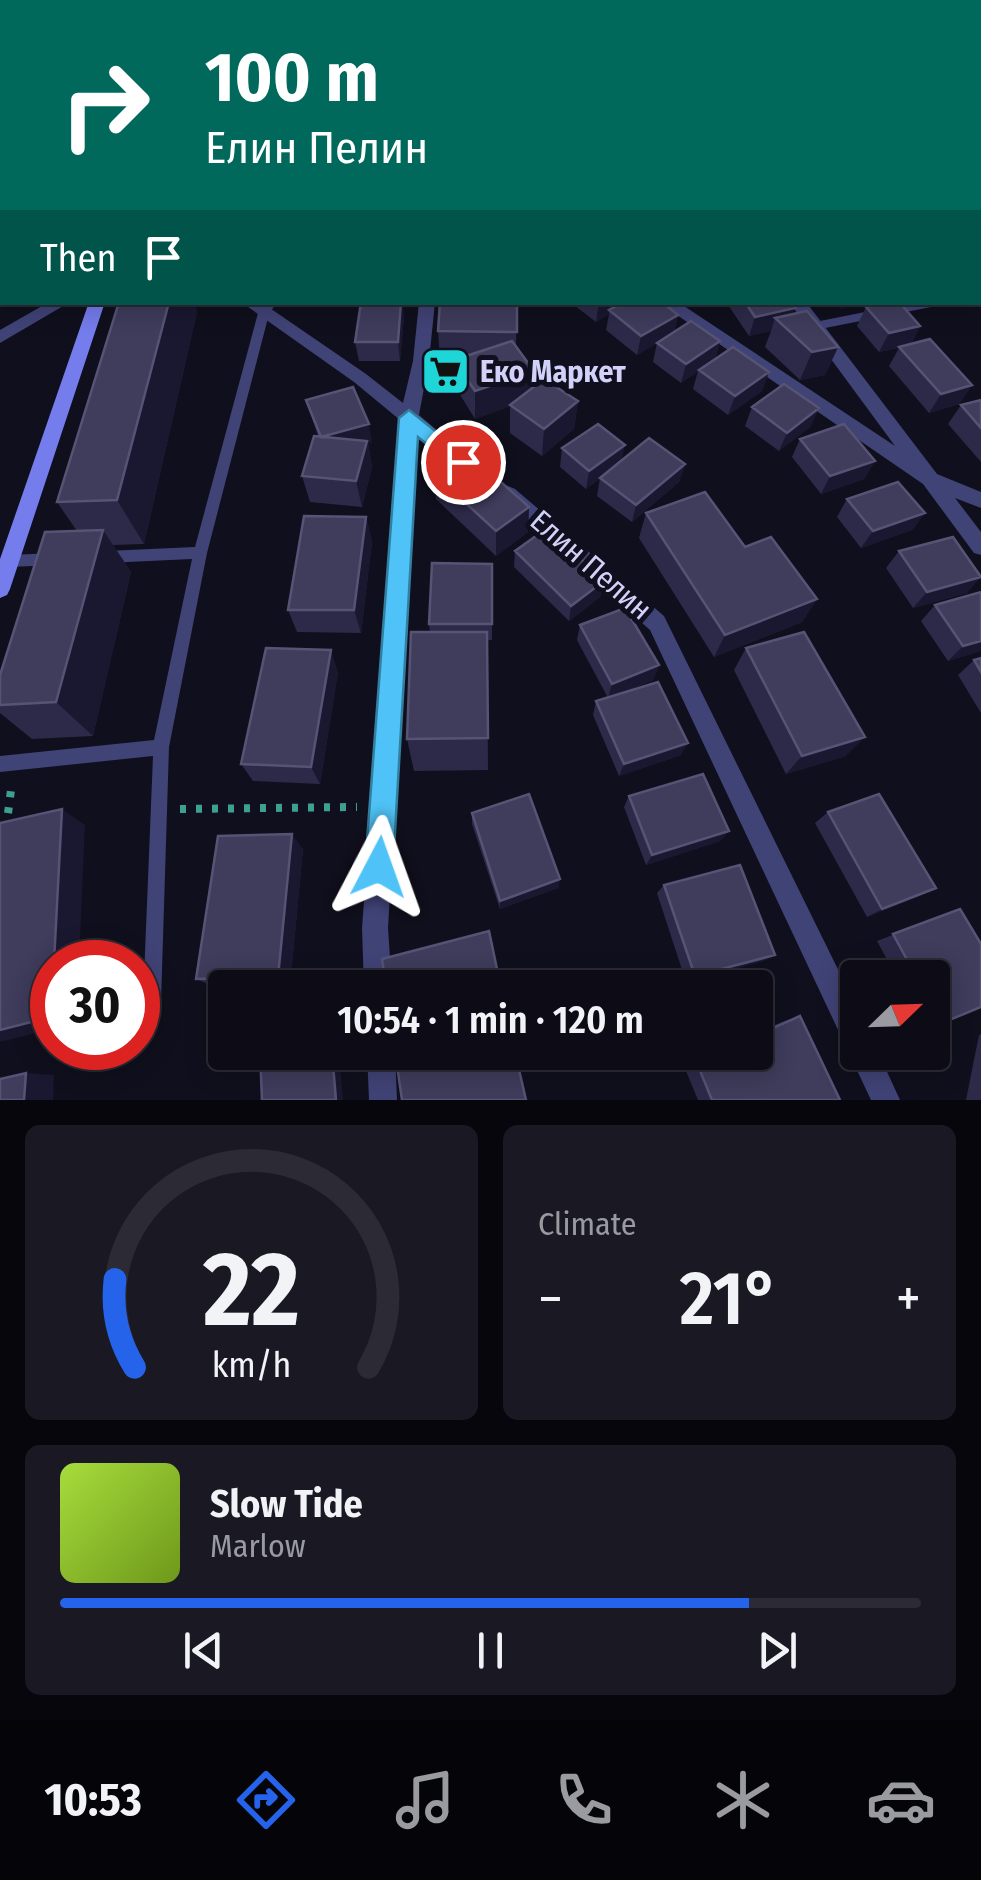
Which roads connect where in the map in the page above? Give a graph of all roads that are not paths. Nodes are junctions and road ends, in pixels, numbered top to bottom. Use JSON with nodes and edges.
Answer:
{"nodes":[{"id":1,"x":57,"y":305,"type":"edge"},
{"id":2,"x":96,"y":305,"type":"edge"},
{"id":3,"x":427,"y":305,"type":"edge"},
{"id":4,"x":670,"y":305,"type":"edge"},
{"id":5,"x":799,"y":305,"type":"edge"},
{"id":6,"x":921,"y":305,"type":"edge"},
{"id":7,"x":262,"y":306,"type":"edge"},
{"id":8,"x":815,"y":326,"type":"junction"},
{"id":9,"x":0,"y":337,"type":"edge"},
{"id":10,"x":409,"y":418,"type":"junction"},
{"id":11,"x":932,"y":481,"type":"junction"},
{"id":12,"x":981,"y":500,"type":"edge"},
{"id":13,"x":981,"y":547,"type":"edge"},
{"id":14,"x":200,"y":553,"type":"junction"},
{"id":15,"x":72,"y":558,"type":"edge"},
{"id":16,"x":90,"y":558,"type":"edge"},
{"id":17,"x":9,"y":561,"type":"junction"},
{"id":18,"x":0,"y":589,"type":"edge"},
{"id":19,"x":161,"y":746,"type":"junction"},
{"id":20,"x":7,"y":763,"type":"edge"},
{"id":21,"x":154,"y":940,"type":"edge"},
{"id":22,"x":377,"y":970,"type":"edge"},
{"id":23,"x":840,"y":1004,"type":"edge"},
{"id":24,"x":382,"y":1070,"type":"edge"},
{"id":25,"x":872,"y":1070,"type":"edge"},
{"id":26,"x":384,"y":1100,"type":"edge"},
{"id":27,"x":886,"y":1100,"type":"edge"}],
"edges":[{"from":1,"to":9,"type":"street"},
{"from":2,"to":17,"type":"main road"},
{"from":3,"to":10,"type":"street"},
{"from":4,"to":11,"type":"street"},
{"from":5,"to":8,"type":"street"},
{"from":6,"to":8,"type":"lane"},
{"from":7,"to":10,"type":"street","name":"Елин Пелин"},
{"from":7,"to":14,"type":"lane"},
{"from":8,"to":11,"type":"street"},
{"from":10,"to":22,"type":"street"},
{"from":10,"to":23,"type":"street","name":"Елин Пелин"},
{"from":11,"to":12,"type":"street"},
{"from":11,"to":13,"type":"street"},
{"from":14,"to":16,"type":"lane"},
{"from":14,"to":19,"type":"lane"},
{"from":15,"to":17,"type":"lane"},
{"from":17,"to":18,"type":"main road"},
{"from":19,"to":20,"type":"lane"},
{"from":19,"to":21,"type":"lane"},
{"from":24,"to":26,"type":"street"},
{"from":25,"to":27,"type":"street"}]}
